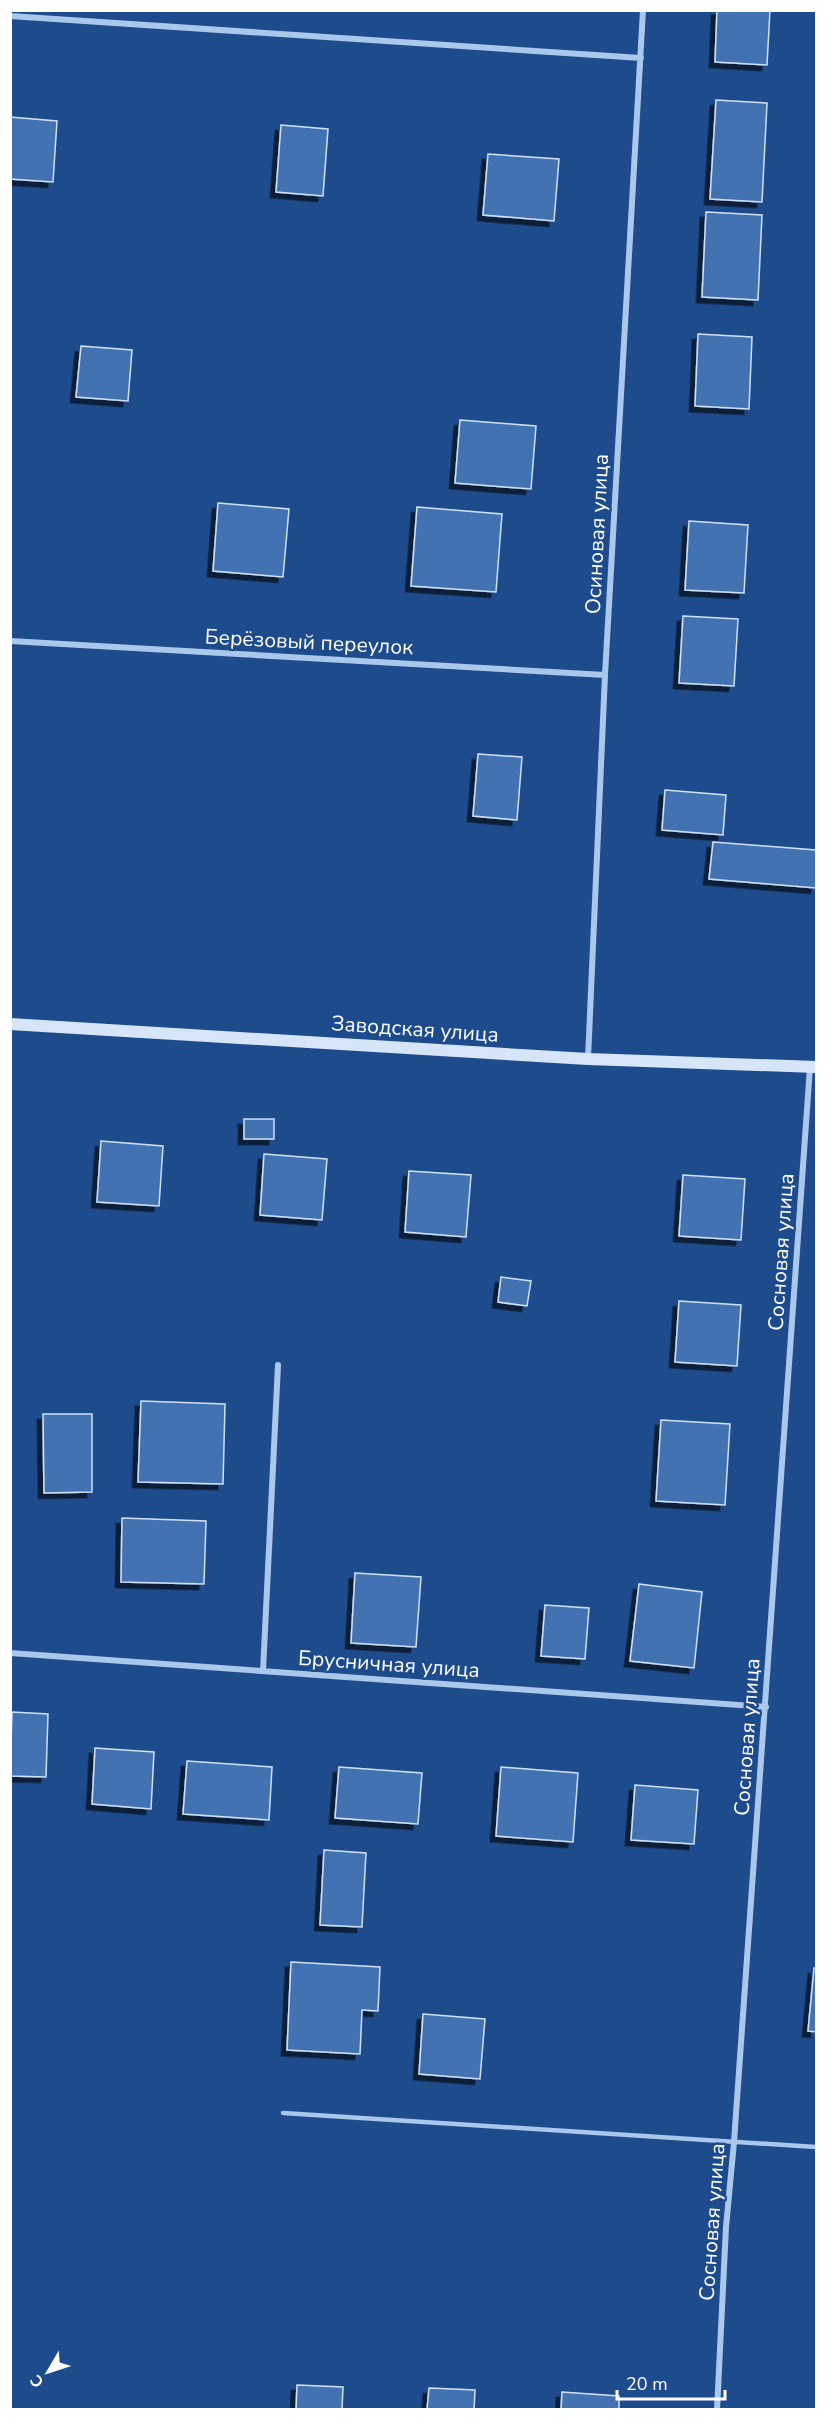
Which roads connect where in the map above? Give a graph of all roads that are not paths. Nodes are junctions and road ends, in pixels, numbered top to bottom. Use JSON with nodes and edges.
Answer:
{"nodes":[{"id":1,"x":644,"y":10,"type":"edge"},
{"id":2,"x":10,"y":16,"type":"edge"},
{"id":3,"x":641,"y":58,"type":"junction"},
{"id":4,"x":10,"y":641,"type":"edge"},
{"id":5,"x":605,"y":675,"type":"junction"},
{"id":6,"x":10,"y":1024,"type":"edge"},
{"id":7,"x":588,"y":1059,"type":"junction"},
{"id":8,"x":813,"y":1067,"type":"edge"},
{"id":9,"x":278,"y":1365,"type":"dead end"},
{"id":10,"x":10,"y":1653,"type":"edge"},
{"id":11,"x":263,"y":1671,"type":"junction"},
{"id":12,"x":766,"y":1707,"type":"junction"},
{"id":13,"x":283,"y":2113,"type":"dead end"},
{"id":14,"x":734,"y":2142,"type":"junction"},
{"id":15,"x":816,"y":2147,"type":"edge"},
{"id":16,"x":717,"y":2409,"type":"edge"}],
"edges":[{"from":1,"to":3,"type":"street","name":"Осиновая улица"},
{"from":2,"to":3,"type":"street"},
{"from":3,"to":5,"type":"street","name":"Осиновая улица"},
{"from":4,"to":5,"type":"street","name":"Берёзовый переулок"},
{"from":5,"to":7,"type":"street","name":"Осиновая улица"},
{"from":6,"to":7,"type":"street","name":"Заводская улица"},
{"from":7,"to":8,"type":"street","name":"Заводская улица"},
{"from":8,"to":12,"type":"street","name":"Сосновая улица"},
{"from":9,"to":11,"type":"street"},
{"from":10,"to":11,"type":"street","name":"Брусничная улица"},
{"from":11,"to":12,"type":"street","name":"Брусничная улица"},
{"from":12,"to":14,"type":"street","name":"Сосновая улица"},
{"from":13,"to":14,"type":"lane"},
{"from":14,"to":15,"type":"lane"},
{"from":14,"to":16,"type":"street","name":"Сосновая улица"}]}
